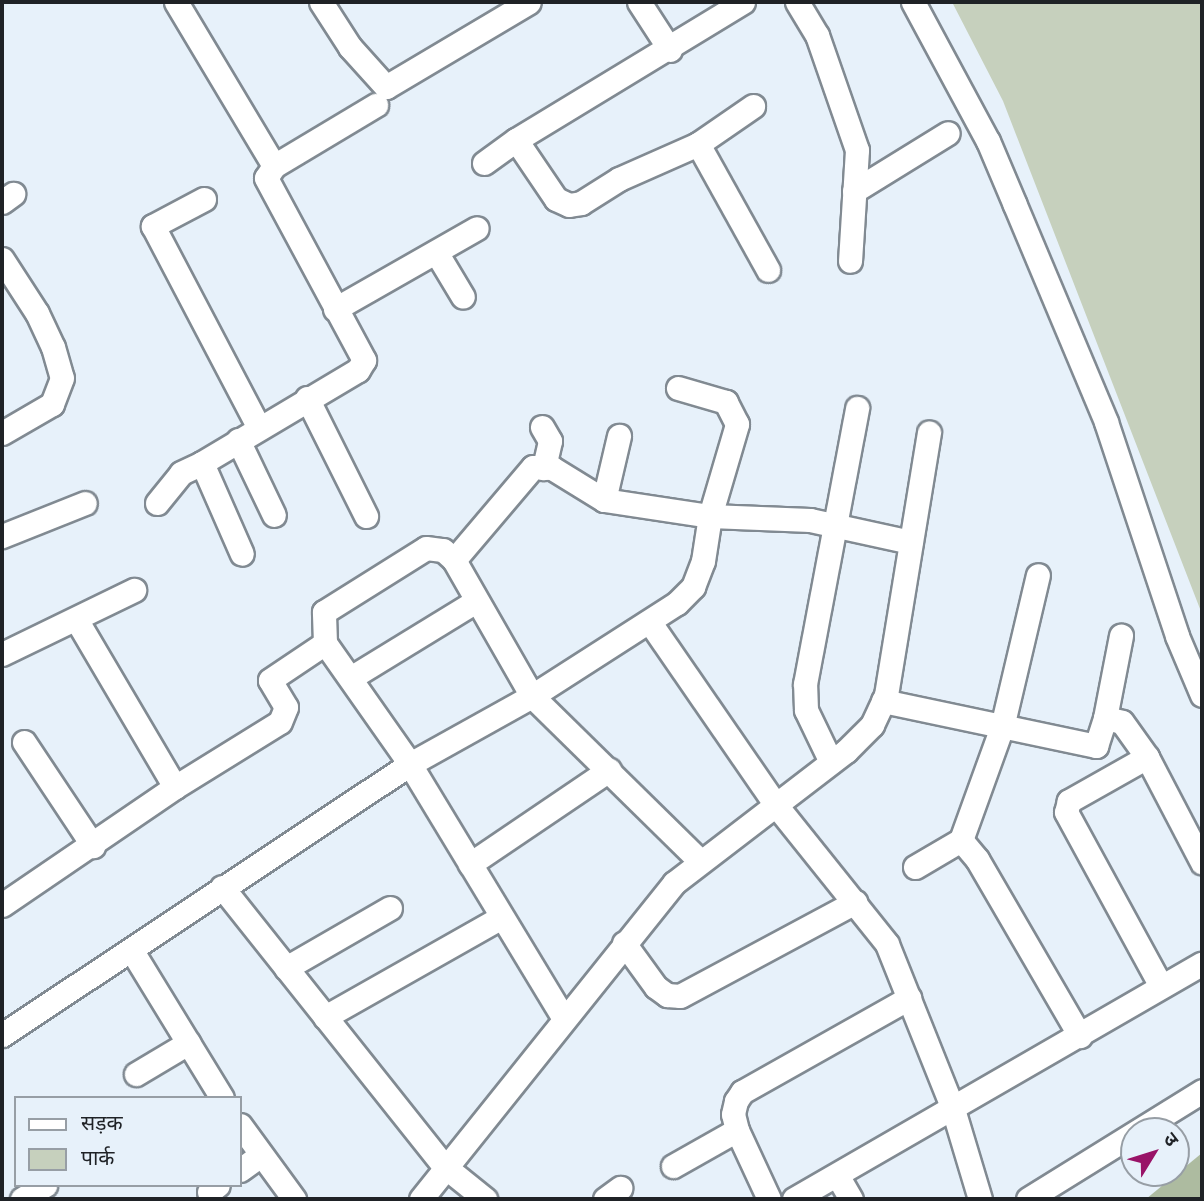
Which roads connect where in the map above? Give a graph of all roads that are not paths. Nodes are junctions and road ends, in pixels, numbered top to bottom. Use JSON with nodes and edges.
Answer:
{"nodes":[{"id":1,"x":176,"y":2,"type":"edge"},
{"id":2,"x":529,"y":2,"type":"edge"},
{"id":3,"x":639,"y":2,"type":"edge"},
{"id":4,"x":743,"y":2,"type":"edge"},
{"id":5,"x":797,"y":2,"type":"edge"},
{"id":6,"x":913,"y":2,"type":"edge"},
{"id":7,"x":325,"y":3,"type":"edge"},
{"id":8,"x":670,"y":50,"type":"junction"},
{"id":9,"x":376,"y":105,"type":"dead end"},
{"id":10,"x":753,"y":106,"type":"dead end"},
{"id":11,"x":948,"y":133,"type":"dead end"},
{"id":12,"x":516,"y":141,"type":"junction"},
{"id":13,"x":698,"y":144,"type":"junction"},
{"id":14,"x":484,"y":163,"type":"dead end"},
{"id":15,"x":274,"y":166,"type":"junction"},
{"id":16,"x":854,"y":191,"type":"junction"},
{"id":17,"x":204,"y":199,"type":"dead end"},
{"id":18,"x":477,"y":228,"type":"dead end"},
{"id":19,"x":436,"y":252,"type":"junction"},
{"id":20,"x":2,"y":259,"type":"edge"},
{"id":21,"x":850,"y":261,"type":"dead end"},
{"id":22,"x":768,"y":270,"type":"dead end"},
{"id":23,"x":463,"y":297,"type":"dead end"},
{"id":24,"x":335,"y":309,"type":"junction"},
{"id":25,"x":678,"y":388,"type":"dead end"},
{"id":26,"x":307,"y":398,"type":"junction"},
{"id":27,"x":857,"y":408,"type":"dead end"},
{"id":28,"x":542,"y":427,"type":"dead end"},
{"id":29,"x":259,"y":428,"type":"junction"},
{"id":30,"x":2,"y":433,"type":"edge"},
{"id":31,"x":929,"y":433,"type":"dead end"},
{"id":32,"x":619,"y":436,"type":"dead end"},
{"id":33,"x":238,"y":440,"type":"junction"},
{"id":34,"x":202,"y":463,"type":"junction"},
{"id":35,"x":544,"y":468,"type":"junction"},
{"id":36,"x":604,"y":500,"type":"junction"},
{"id":37,"x":85,"y":503,"type":"dead end"},
{"id":38,"x":157,"y":503,"type":"dead end"},
{"id":39,"x":274,"y":515,"type":"dead end"},
{"id":40,"x":366,"y":516,"type":"dead end"},
{"id":41,"x":710,"y":516,"type":"junction"},
{"id":42,"x":835,"y":525,"type":"junction"},
{"id":43,"x":2,"y":536,"type":"edge"},
{"id":44,"x":911,"y":542,"type":"junction"},
{"id":45,"x":242,"y":555,"type":"dead end"},
{"id":46,"x":454,"y":560,"type":"junction"},
{"id":47,"x":1038,"y":575,"type":"dead end"},
{"id":48,"x":134,"y":590,"type":"dead end"},
{"id":49,"x":476,"y":601,"type":"junction"},
{"id":50,"x":75,"y":619,"type":"junction"},
{"id":51,"x":651,"y":624,"type":"junction"},
{"id":52,"x":1121,"y":636,"type":"dead end"},
{"id":53,"x":325,"y":643,"type":"junction"},
{"id":54,"x":2,"y":654,"type":"edge"},
{"id":55,"x":352,"y":677,"type":"junction"},
{"id":56,"x":1202,"y":695,"type":"edge"},
{"id":57,"x":532,"y":696,"type":"junction"},
{"id":58,"x":883,"y":701,"type":"junction"},
{"id":59,"x":1105,"y":719,"type":"junction"},
{"id":60,"x":1002,"y":727,"type":"junction"},
{"id":61,"x":24,"y":742,"type":"dead end"},
{"id":62,"x":1147,"y":757,"type":"junction"},
{"id":63,"x":831,"y":762,"type":"junction"},
{"id":64,"x":410,"y":764,"type":"junction"},
{"id":65,"x":608,"y":770,"type":"junction"},
{"id":66,"x":174,"y":787,"type":"junction"},
{"id":67,"x":775,"y":803,"type":"junction"},
{"id":68,"x":961,"y":839,"type":"junction"},
{"id":69,"x":93,"y":846,"type":"junction"},
{"id":70,"x":700,"y":861,"type":"junction"},
{"id":71,"x":1202,"y":862,"type":"edge"},
{"id":72,"x":470,"y":864,"type":"junction"},
{"id":73,"x":915,"y":867,"type":"dead end"},
{"id":74,"x":222,"y":887,"type":"junction"},
{"id":75,"x":5,"y":893,"type":"edge"},
{"id":76,"x":855,"y":902,"type":"junction"},
{"id":77,"x":390,"y":908,"type":"dead end"},
{"id":78,"x":502,"y":917,"type":"junction"},
{"id":79,"x":624,"y":943,"type":"junction"},
{"id":80,"x":132,"y":951,"type":"junction"},
{"id":81,"x":1202,"y":963,"type":"edge"},
{"id":82,"x":286,"y":968,"type":"junction"},
{"id":83,"x":1161,"y":986,"type":"junction"},
{"id":84,"x":909,"y":998,"type":"junction"},
{"id":85,"x":325,"y":1017,"type":"junction"},
{"id":86,"x":563,"y":1017,"type":"junction"},
{"id":87,"x":3,"y":1029,"type":"edge"},
{"id":88,"x":1080,"y":1036,"type":"junction"},
{"id":89,"x":188,"y":1043,"type":"junction"},
{"id":90,"x":136,"y":1074,"type":"dead end"},
{"id":91,"x":1202,"y":1091,"type":"edge"},
{"id":92,"x":221,"y":1096,"type":"edge"},
{"id":93,"x":953,"y":1109,"type":"junction"},
{"id":94,"x":242,"y":1128,"type":"edge"},
{"id":95,"x":737,"y":1130,"type":"junction"},
{"id":96,"x":259,"y":1156,"type":"junction"},
{"id":97,"x":444,"y":1166,"type":"junction"},
{"id":98,"x":673,"y":1166,"type":"dead end"},
{"id":99,"x":242,"y":1169,"type":"edge"},
{"id":100,"x":837,"y":1175,"type":"junction"},
{"id":101,"x":42,"y":1187,"type":"edge"},
{"id":102,"x":22,"y":1199,"type":"edge"},
{"id":103,"x":294,"y":1199,"type":"edge"},
{"id":104,"x":421,"y":1199,"type":"edge"},
{"id":105,"x":485,"y":1199,"type":"edge"},
{"id":106,"x":769,"y":1199,"type":"edge"},
{"id":107,"x":794,"y":1199,"type":"edge"},
{"id":108,"x":851,"y":1199,"type":"edge"},
{"id":109,"x":980,"y":1199,"type":"edge"},
{"id":110,"x":1028,"y":1199,"type":"edge"}],
"edges":[{"from":1,"to":15,"type":"street"},
{"from":2,"to":7,"type":"street"},
{"from":3,"to":8,"type":"street"},
{"from":4,"to":8,"type":"street"},
{"from":5,"to":16,"type":"street"},
{"from":6,"to":56,"type":"street"},
{"from":8,"to":12,"type":"street"},
{"from":9,"to":15,"type":"street"},
{"from":10,"to":13,"type":"street"},
{"from":11,"to":16,"type":"street"},
{"from":12,"to":13,"type":"street"},
{"from":12,"to":14,"type":"street"},
{"from":13,"to":22,"type":"street"},
{"from":15,"to":24,"type":"street"},
{"from":16,"to":21,"type":"street"},
{"from":17,"to":29,"type":"street"},
{"from":18,"to":19,"type":"street"},
{"from":19,"to":23,"type":"street"},
{"from":19,"to":24,"type":"street"},
{"from":20,"to":30,"type":"street"},
{"from":24,"to":26,"type":"street"},
{"from":25,"to":41,"type":"street"},
{"from":26,"to":29,"type":"street"},
{"from":26,"to":40,"type":"street"},
{"from":27,"to":42,"type":"street"},
{"from":28,"to":35,"type":"street"},
{"from":29,"to":33,"type":"street"},
{"from":31,"to":44,"type":"street"},
{"from":32,"to":36,"type":"street"},
{"from":33,"to":34,"type":"street"},
{"from":33,"to":39,"type":"street"},
{"from":34,"to":38,"type":"street"},
{"from":34,"to":45,"type":"street"},
{"from":35,"to":36,"type":"street"},
{"from":35,"to":46,"type":"street"},
{"from":36,"to":41,"type":"street"},
{"from":37,"to":43,"type":"street"},
{"from":41,"to":42,"type":"street"},
{"from":41,"to":51,"type":"street"},
{"from":42,"to":44,"type":"street"},
{"from":42,"to":63,"type":"street"},
{"from":44,"to":58,"type":"street"},
{"from":46,"to":49,"type":"street"},
{"from":46,"to":53,"type":"street"},
{"from":47,"to":60,"type":"street"},
{"from":48,"to":50,"type":"street"},
{"from":49,"to":55,"type":"street"},
{"from":49,"to":57,"type":"street"},
{"from":50,"to":54,"type":"street"},
{"from":50,"to":66,"type":"street"},
{"from":51,"to":57,"type":"street"},
{"from":51,"to":67,"type":"street"},
{"from":52,"to":59,"type":"street"},
{"from":53,"to":55,"type":"street"},
{"from":53,"to":66,"type":"street"},
{"from":55,"to":64,"type":"street"},
{"from":57,"to":64,"type":"street"},
{"from":57,"to":65,"type":"street"},
{"from":58,"to":60,"type":"street"},
{"from":58,"to":63,"type":"street"},
{"from":59,"to":60,"type":"street"},
{"from":59,"to":62,"type":"street"},
{"from":60,"to":68,"type":"street"},
{"from":61,"to":69,"type":"street"},
{"from":62,"to":71,"type":"street"},
{"from":62,"to":83,"type":"street"},
{"from":63,"to":67,"type":"street"},
{"from":64,"to":72,"type":"street"},
{"from":64,"to":74,"type":"street"},
{"from":65,"to":70,"type":"street"},
{"from":65,"to":72,"type":"street"},
{"from":66,"to":69,"type":"street"},
{"from":67,"to":70,"type":"street"},
{"from":67,"to":76,"type":"street"},
{"from":68,"to":73,"type":"street"},
{"from":68,"to":88,"type":"street"},
{"from":69,"to":75,"type":"street"},
{"from":70,"to":79,"type":"street"},
{"from":72,"to":78,"type":"street"},
{"from":74,"to":80,"type":"street"},
{"from":74,"to":82,"type":"street"},
{"from":76,"to":79,"type":"street"},
{"from":76,"to":84,"type":"street"},
{"from":77,"to":82,"type":"street"},
{"from":78,"to":85,"type":"street"},
{"from":78,"to":86,"type":"street"},
{"from":79,"to":86,"type":"street"},
{"from":80,"to":87,"type":"street"},
{"from":80,"to":89,"type":"street"},
{"from":81,"to":83,"type":"street"},
{"from":82,"to":85,"type":"street"},
{"from":83,"to":88,"type":"street"},
{"from":84,"to":93,"type":"street"},
{"from":84,"to":95,"type":"street"},
{"from":85,"to":97,"type":"street"},
{"from":86,"to":97,"type":"street"},
{"from":88,"to":93,"type":"street"},
{"from":89,"to":90,"type":"street"},
{"from":89,"to":92,"type":"street"},
{"from":91,"to":110,"type":"street"},
{"from":93,"to":100,"type":"street"},
{"from":93,"to":109,"type":"street"},
{"from":94,"to":96,"type":"street"},
{"from":95,"to":98,"type":"street"},
{"from":95,"to":106,"type":"street"},
{"from":96,"to":99,"type":"street"},
{"from":96,"to":103,"type":"street"},
{"from":97,"to":104,"type":"street"},
{"from":97,"to":105,"type":"street"},
{"from":100,"to":107,"type":"street"},
{"from":100,"to":108,"type":"street"},
{"from":101,"to":102,"type":"street"}]}
